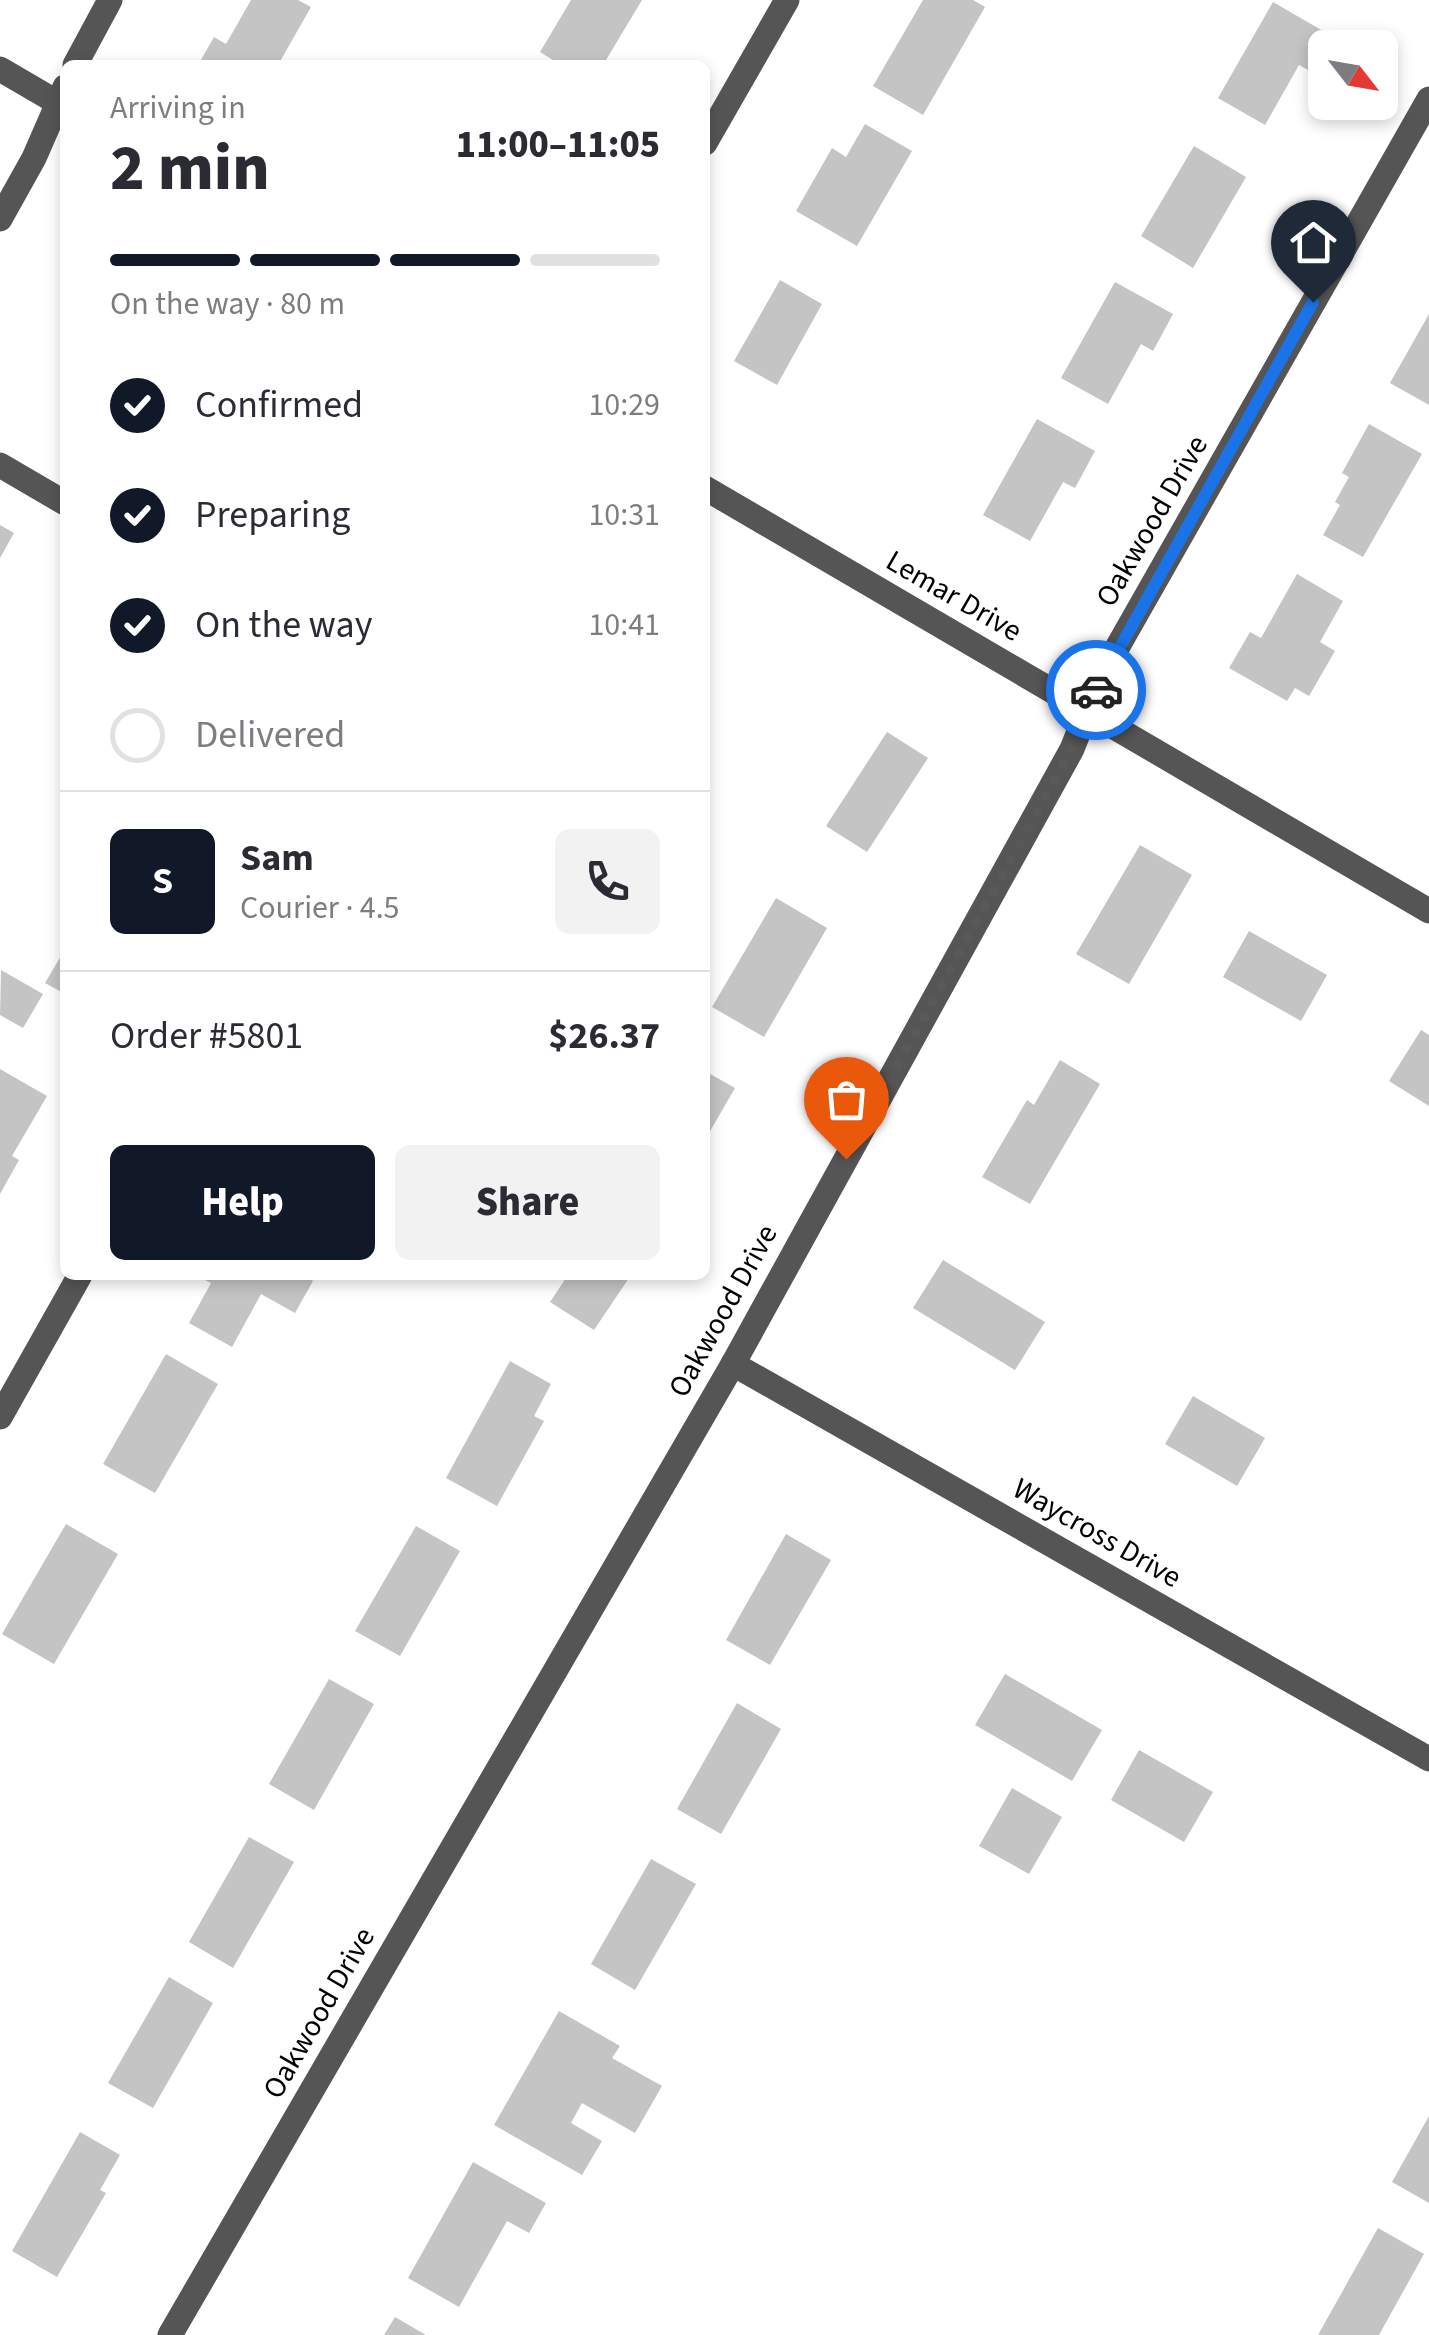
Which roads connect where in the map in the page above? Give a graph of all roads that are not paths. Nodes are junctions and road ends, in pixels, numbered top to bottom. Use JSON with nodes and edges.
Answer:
{"nodes":[{"id":1,"x":110,"y":0,"type":"edge"},
{"id":2,"x":787,"y":0,"type":"edge"},
{"id":3,"x":78,"y":60,"type":"edge"},
{"id":4,"x":0,"y":69,"type":"edge"},
{"id":5,"x":60,"y":98,"type":"edge"},
{"id":6,"x":1429,"y":98,"type":"edge"},
{"id":7,"x":60,"y":105,"type":"edge"},
{"id":8,"x":710,"y":134,"type":"edge"},
{"id":9,"x":0,"y":218,"type":"edge"},
{"id":10,"x":0,"y":464,"type":"edge"},
{"id":11,"x":710,"y":491,"type":"edge"},
{"id":12,"x":60,"y":500,"type":"edge"},
{"id":13,"x":1086,"y":712,"type":"junction"},
{"id":14,"x":1429,"y":911,"type":"edge"},
{"id":15,"x":77,"y":1280,"type":"edge"},
{"id":16,"x":732,"y":1364,"type":"junction"},
{"id":17,"x":0,"y":1417,"type":"edge"},
{"id":18,"x":1429,"y":1759,"type":"edge"},
{"id":19,"x":170,"y":2335,"type":"edge"}],
"edges":[{"from":1,"to":3,"type":"street"},
{"from":2,"to":8,"type":"street"},
{"from":4,"to":5,"type":"street"},
{"from":6,"to":13,"type":"street","name":"Oakwood Drive"},
{"from":7,"to":9,"type":"street"},
{"from":10,"to":12,"type":"street"},
{"from":11,"to":13,"type":"street","name":"Lemar Drive"},
{"from":13,"to":14,"type":"street","name":"Lemar Drive"},
{"from":13,"to":16,"type":"street","name":"Oakwood Drive"},
{"from":15,"to":17,"type":"street"},
{"from":16,"to":18,"type":"street","name":"Waycross Drive"},
{"from":16,"to":19,"type":"street","name":"Oakwood Drive"}]}
